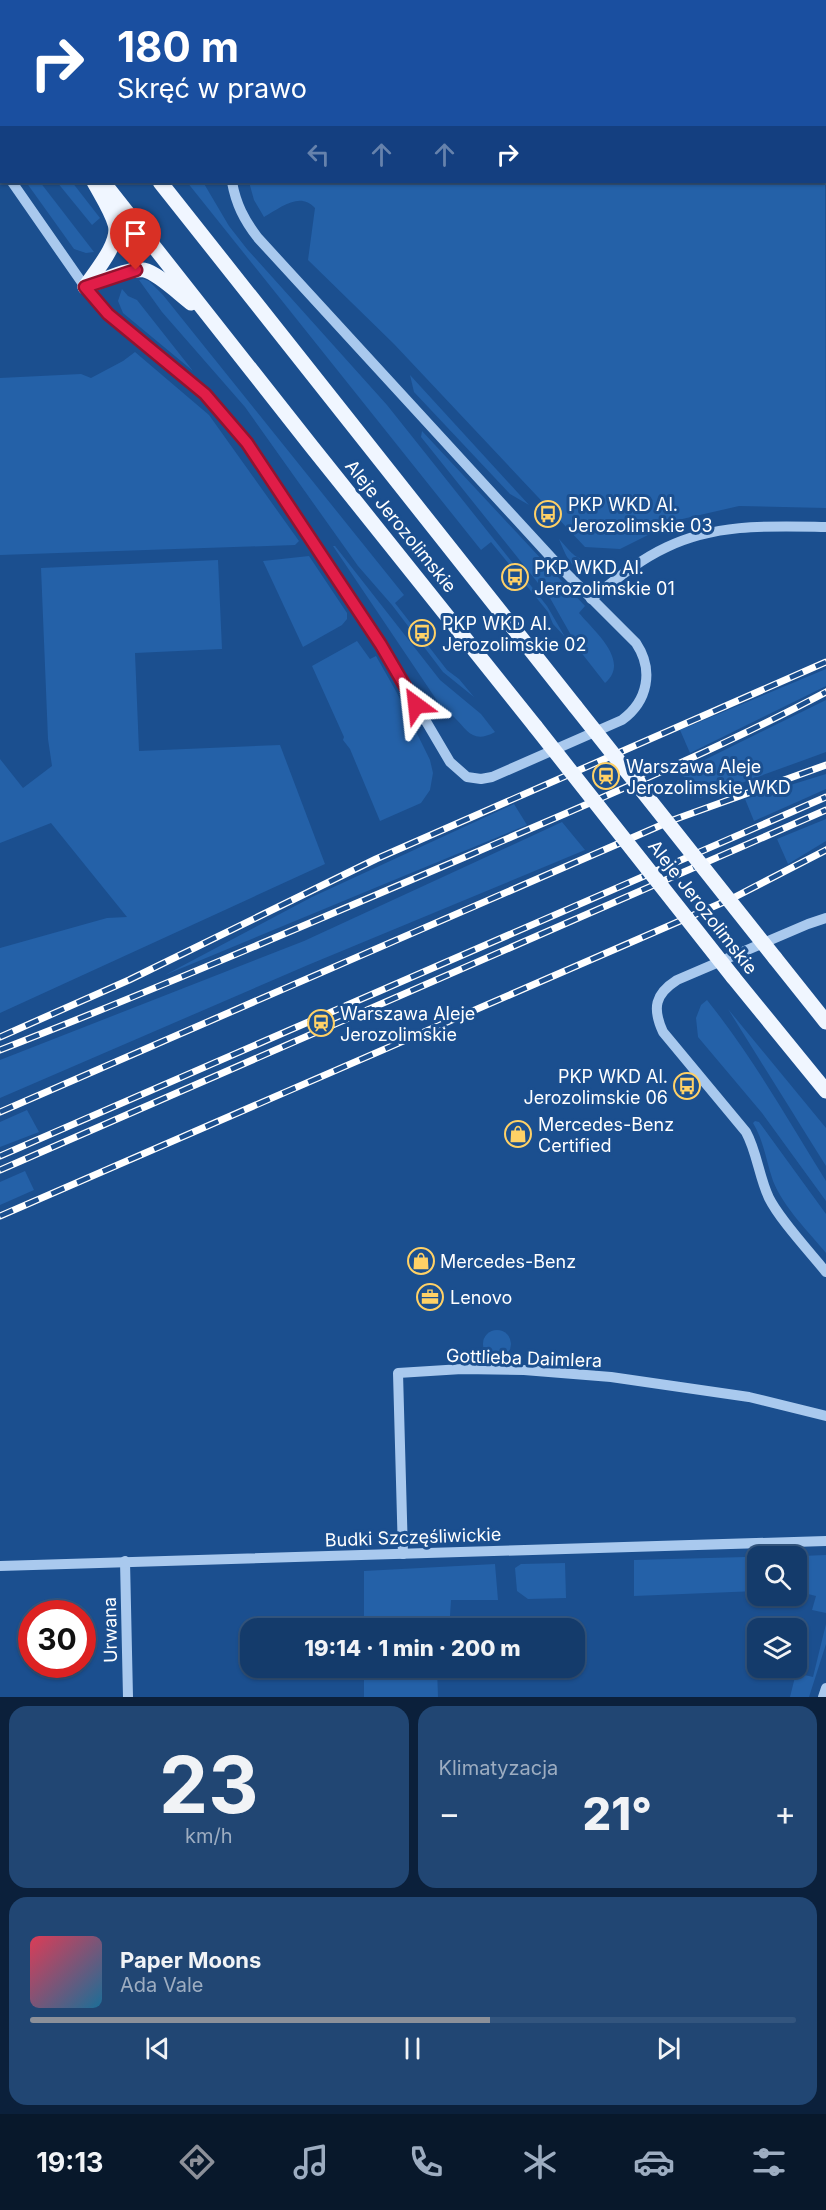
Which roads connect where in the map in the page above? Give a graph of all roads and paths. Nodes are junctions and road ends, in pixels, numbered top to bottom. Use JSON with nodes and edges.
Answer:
{"nodes":[{"id":1,"x":13,"y":183,"type":"edge"},
{"id":2,"x":95,"y":183,"type":"edge"},
{"id":3,"x":104,"y":183,"type":"edge"},
{"id":4,"x":161,"y":183,"type":"edge"},
{"id":5,"x":174,"y":183,"type":"edge"},
{"id":6,"x":232,"y":183,"type":"edge"},
{"id":7,"x":195,"y":225,"type":"junction"},
{"id":8,"x":85,"y":287,"type":"junction"},
{"id":9,"x":210,"y":318,"type":"junction"},
{"id":10,"x":826,"y":527,"type":"edge"},
{"id":11,"x":591,"y":599,"type":"junction"},
{"id":12,"x":826,"y":918,"type":"edge"},
{"id":13,"x":826,"y":1022,"type":"edge"},
{"id":14,"x":826,"y":1091,"type":"edge"},
{"id":15,"x":826,"y":1272,"type":"edge"},
{"id":16,"x":826,"y":1416,"type":"edge"},
{"id":17,"x":826,"y":1541,"type":"edge"},
{"id":18,"x":403,"y":1554,"type":"junction"},
{"id":19,"x":125,"y":1561,"type":"junction"},
{"id":20,"x":0,"y":1566,"type":"edge"},
{"id":21,"x":826,"y":1688,"type":"edge"},
{"id":22,"x":128,"y":1697,"type":"edge"},
{"id":23,"x":823,"y":1697,"type":"edge"}],
"edges":[{"from":1,"to":8,"type":"street"},
{"from":2,"to":8,"type":"main road"},
{"from":3,"to":9,"type":"main road","name":"Aleje Jerozolimskie"},
{"from":4,"to":7,"type":"main road","name":"Aleje Jerozolimskie"},
{"from":5,"to":7,"type":"main road"},
{"from":6,"to":11,"type":"street"},
{"from":7,"to":13,"type":"main road","name":"Aleje Jerozolimskie","bridge":true},
{"from":8,"to":9,"type":"main road"},
{"from":8,"to":11,"type":"street"},
{"from":9,"to":14,"type":"main road","name":"Aleje Jerozolimskie","bridge":true},
{"from":10,"to":11,"type":"street"},
{"from":12,"to":15,"type":"street"},
{"from":16,"to":18,"type":"street","name":"Gottlieba Daimlera"},
{"from":17,"to":18,"type":"street","name":"Budki Szczęśliwickie"},
{"from":18,"to":19,"type":"street","name":"Budki Szczęśliwickie"},
{"from":19,"to":20,"type":"street","name":"Budki Szczęśliwickie"},
{"from":19,"to":22,"type":"street","name":"Urwana"},
{"from":21,"to":23,"type":"street"}]}
